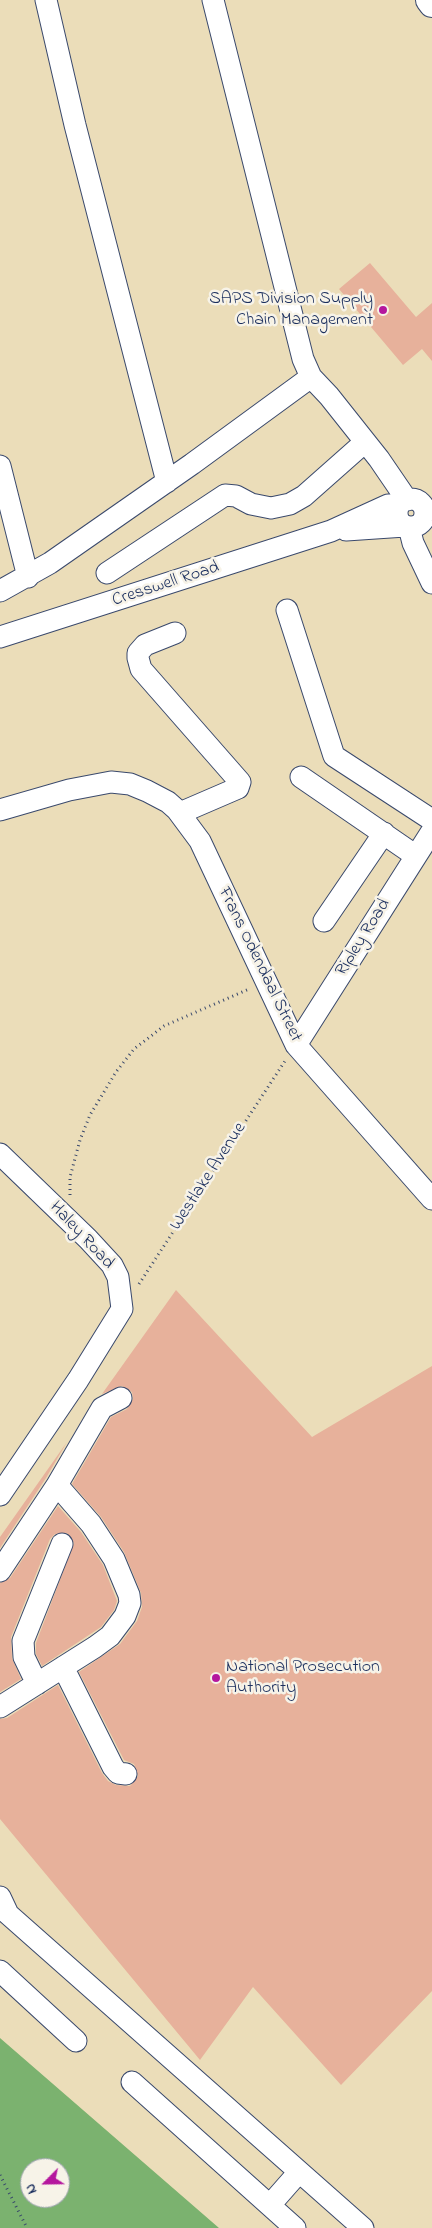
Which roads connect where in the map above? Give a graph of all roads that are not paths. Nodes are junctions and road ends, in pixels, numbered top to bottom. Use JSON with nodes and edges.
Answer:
{"nodes":[{"id":1,"x":46,"y":0,"type":"edge"},
{"id":2,"x":213,"y":0,"type":"edge"},
{"id":3,"x":429,"y":0,"type":"edge"},
{"id":4,"x":432,"y":4,"type":"edge"},
{"id":5,"x":311,"y":377,"type":"junction"},
{"id":6,"x":365,"y":442,"type":"junction"},
{"id":7,"x":0,"y":466,"type":"edge"},
{"id":8,"x":166,"y":482,"type":"junction"},
{"id":9,"x":416,"y":512,"type":"edge"},
{"id":10,"x":107,"y":573,"type":"dead end"},
{"id":11,"x":28,"y":577,"type":"junction"},
{"id":12,"x":429,"y":577,"type":"edge"},
{"id":13,"x":0,"y":591,"type":"edge"},
{"id":14,"x":287,"y":610,"type":"dead end"},
{"id":15,"x":175,"y":633,"type":"dead end"},
{"id":16,"x":0,"y":637,"type":"edge"},
{"id":17,"x":301,"y":777,"type":"dead end"},
{"id":18,"x":0,"y":810,"type":"edge"},
{"id":19,"x":180,"y":813,"type":"junction"},
{"id":20,"x":432,"y":820,"type":"edge"},
{"id":21,"x":432,"y":831,"type":"edge"},
{"id":22,"x":384,"y":834,"type":"junction"},
{"id":23,"x":416,"y":856,"type":"junction"},
{"id":24,"x":324,"y":921,"type":"dead end"},
{"id":25,"x":296,"y":1045,"type":"junction"},
{"id":26,"x":0,"y":1154,"type":"edge"},
{"id":27,"x":432,"y":1198,"type":"edge"},
{"id":28,"x":121,"y":1398,"type":"dead end"},
{"id":29,"x":57,"y":1485,"type":"junction"},
{"id":30,"x":0,"y":1495,"type":"edge"},
{"id":31,"x":62,"y":1544,"type":"dead end"},
{"id":32,"x":0,"y":1571,"type":"edge"},
{"id":33,"x":63,"y":1667,"type":"junction"},
{"id":34,"x":37,"y":1684,"type":"junction"},
{"id":35,"x":0,"y":1707,"type":"edge"},
{"id":36,"x":126,"y":1774,"type":"dead end"},
{"id":37,"x":0,"y":1897,"type":"edge"},
{"id":38,"x":0,"y":1971,"type":"edge"},
{"id":39,"x":76,"y":2041,"type":"dead end"},
{"id":40,"x":132,"y":2082,"type":"dead end"},
{"id":41,"x":299,"y":2172,"type":"junction"},
{"id":42,"x":270,"y":2205,"type":"junction"},
{"id":43,"x":295,"y":2228,"type":"edge"},
{"id":44,"x":363,"y":2228,"type":"edge"}],
"edges":[{"from":1,"to":8,"type":"street"},
{"from":2,"to":5,"type":"street"},
{"from":3,"to":4,"type":"main road"},
{"from":5,"to":6,"type":"street"},
{"from":5,"to":8,"type":"street"},
{"from":6,"to":9,"type":"street"},
{"from":6,"to":10,"type":"street"},
{"from":7,"to":11,"type":"street"},
{"from":8,"to":11,"type":"street"},
{"from":9,"to":12,"type":"street"},
{"from":9,"to":16,"type":"street","name":"Cresswell Road"},
{"from":11,"to":13,"type":"street"},
{"from":14,"to":20,"type":"street"},
{"from":15,"to":19,"type":"street"},
{"from":17,"to":22,"type":"street"},
{"from":18,"to":19,"type":"street","name":"Frans Odendaal Street"},
{"from":19,"to":25,"type":"street","name":"Frans Odendaal Street"},
{"from":21,"to":23,"type":"street","name":"Ripley Road"},
{"from":22,"to":23,"type":"street"},
{"from":22,"to":24,"type":"street"},
{"from":23,"to":25,"type":"street","name":"Ripley Road"},
{"from":25,"to":27,"type":"street","name":"Frans Odendaal Street"},
{"from":26,"to":30,"type":"street","name":"Haley Road"},
{"from":28,"to":29,"type":"street"},
{"from":29,"to":32,"type":"street"},
{"from":29,"to":33,"type":"street"},
{"from":31,"to":34,"type":"street"},
{"from":33,"to":34,"type":"street"},
{"from":33,"to":36,"type":"street"},
{"from":34,"to":35,"type":"street"},
{"from":37,"to":41,"type":"street"},
{"from":38,"to":39,"type":"street"},
{"from":40,"to":42,"type":"street"},
{"from":41,"to":42,"type":"street"},
{"from":41,"to":44,"type":"street"},
{"from":42,"to":43,"type":"street"}]}
